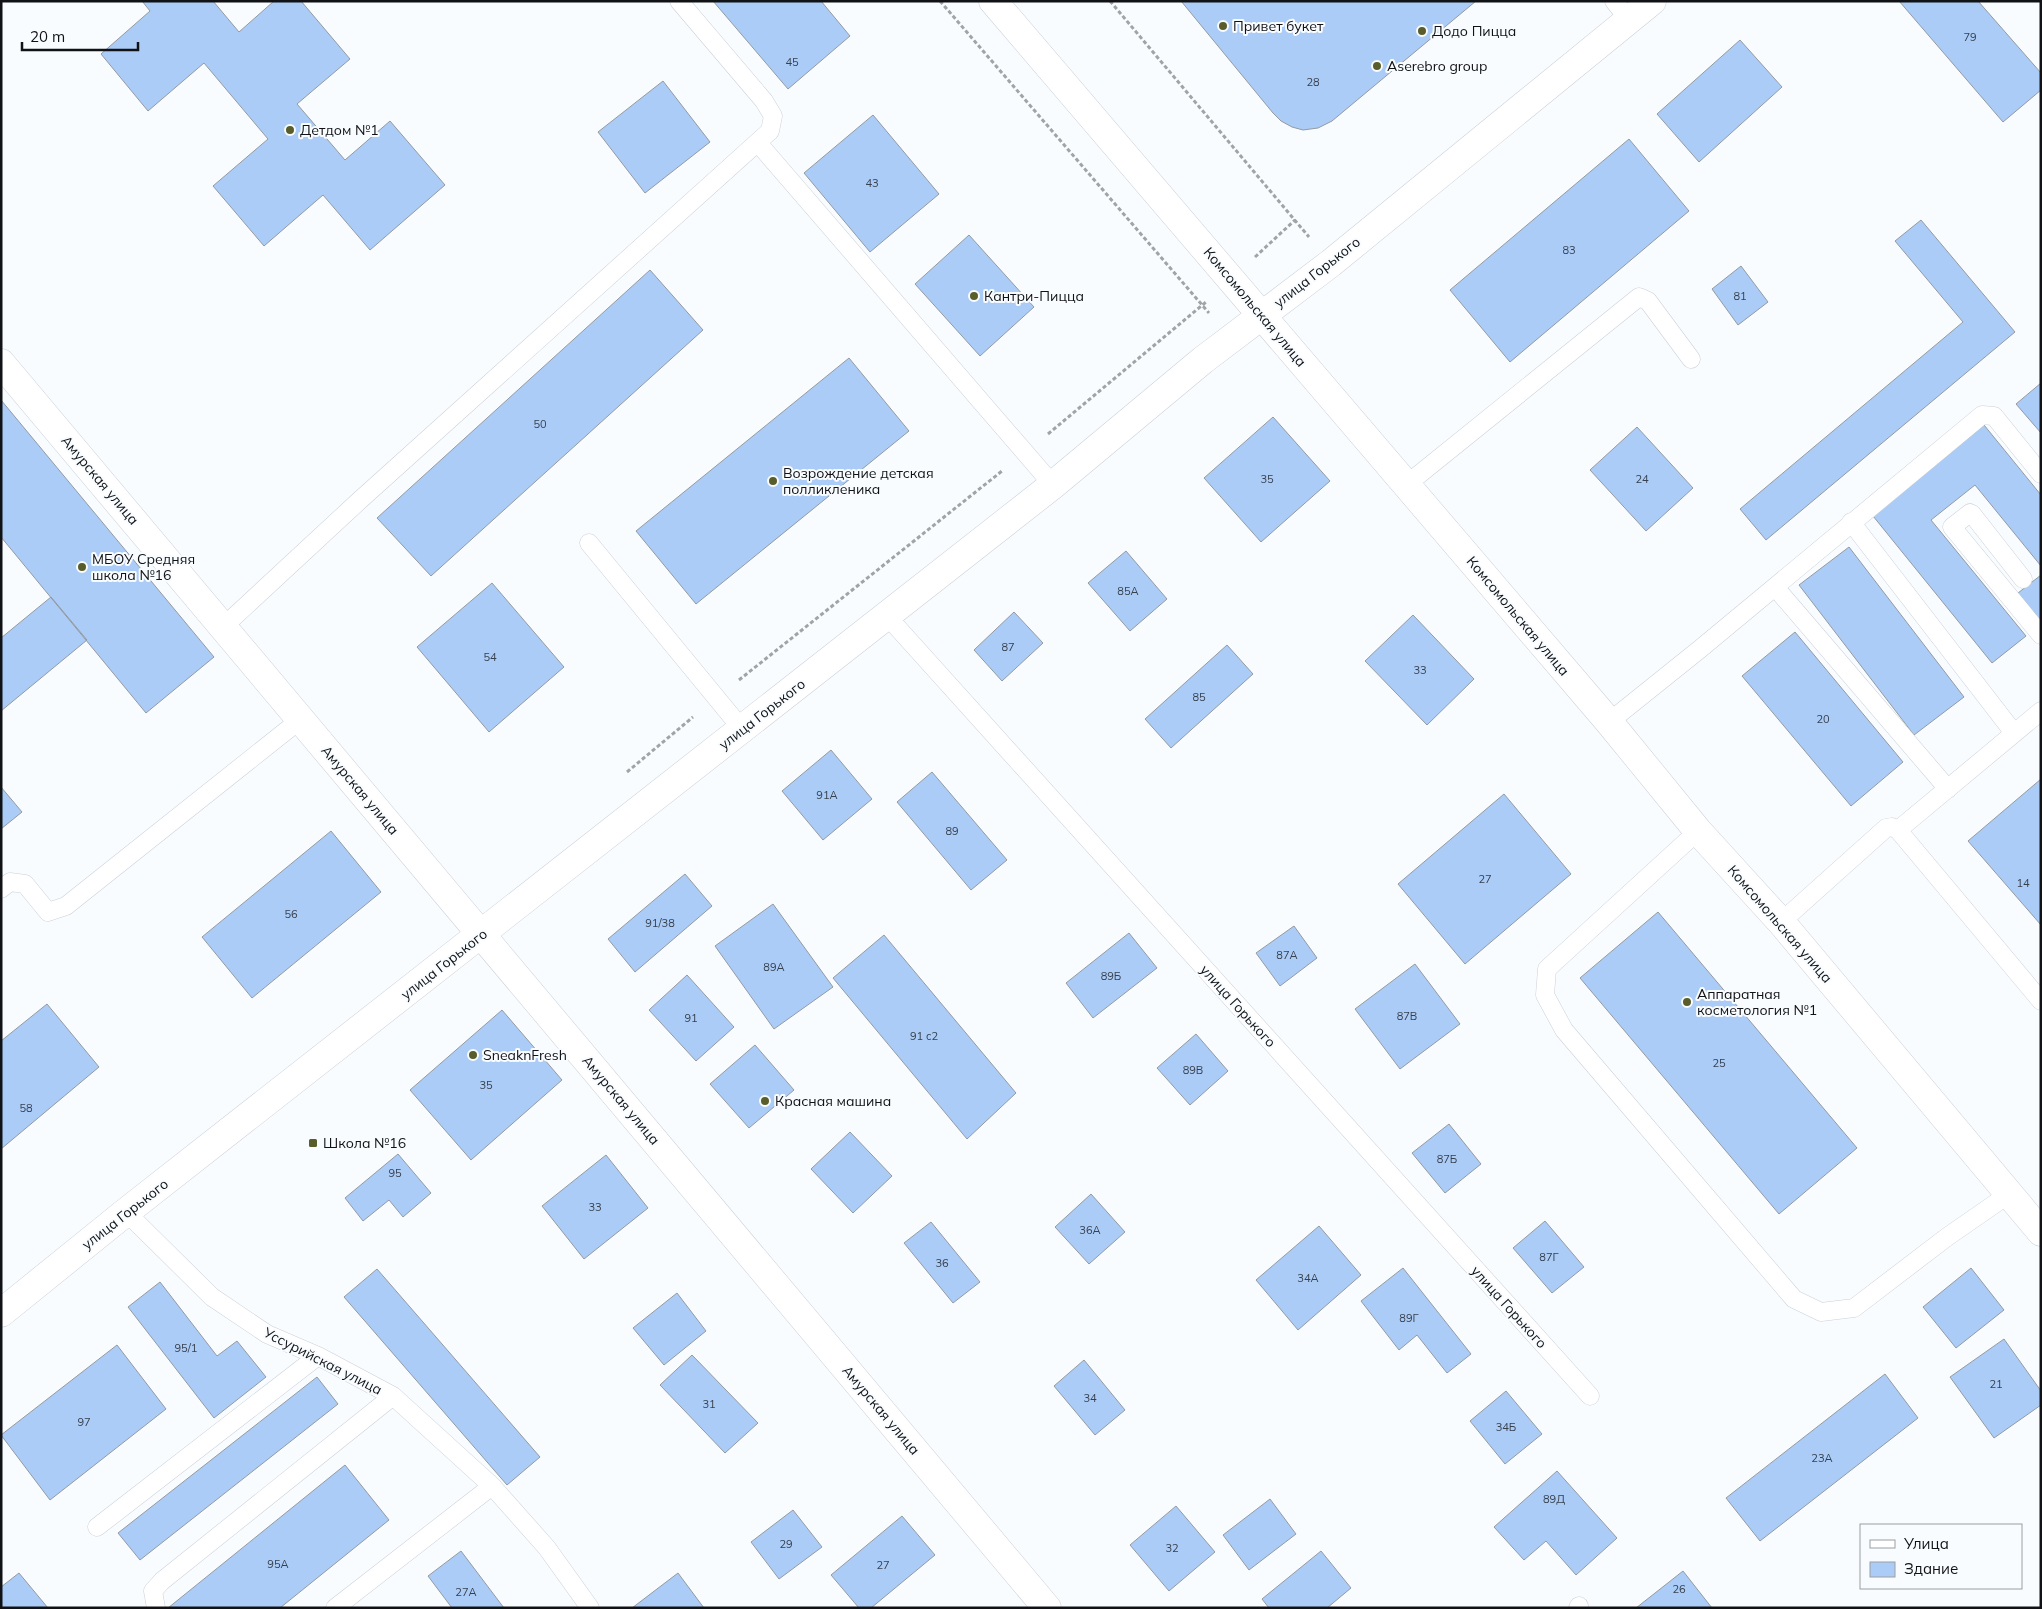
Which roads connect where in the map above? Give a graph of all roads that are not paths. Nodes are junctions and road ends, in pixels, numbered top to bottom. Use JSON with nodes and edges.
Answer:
{"nodes":[{"id":1,"x":679,"y":1,"type":"edge"},
{"id":2,"x":993,"y":1,"type":"edge"},
{"id":3,"x":1652,"y":1,"type":"edge"},
{"id":4,"x":1622,"y":10,"type":"edge"},
{"id":5,"x":758,"y":143,"type":"junction"},
{"id":6,"x":1262,"y":315,"type":"junction"},
{"id":7,"x":1691,"y":359,"type":"dead end"},
{"id":8,"x":1,"y":363,"type":"edge"},
{"id":9,"x":2041,"y":474,"type":"edge"},
{"id":10,"x":1053,"y":485,"type":"junction"},
{"id":11,"x":1406,"y":485,"type":"junction"},
{"id":12,"x":1851,"y":522,"type":"junction"},
{"id":13,"x":589,"y":544,"type":"dead end"},
{"id":14,"x":2023,"y":579,"type":"dead end"},
{"id":15,"x":1775,"y":587,"type":"junction"},
{"id":16,"x":887,"y":616,"type":"junction"},
{"id":17,"x":223,"y":626,"type":"junction"},
{"id":18,"x":2041,"y":635,"type":"edge"},
{"id":19,"x":2041,"y":711,"type":"edge"},
{"id":20,"x":301,"y":719,"type":"junction"},
{"id":21,"x":1608,"y":722,"type":"junction"},
{"id":22,"x":742,"y":729,"type":"junction"},
{"id":23,"x":2014,"y":733,"type":"junction"},
{"id":24,"x":1948,"y":789,"type":"junction"},
{"id":25,"x":1898,"y":830,"type":"junction"},
{"id":26,"x":1698,"y":831,"type":"junction"},
{"id":27,"x":1,"y":889,"type":"edge"},
{"id":28,"x":1781,"y":922,"type":"junction"},
{"id":29,"x":481,"y":934,"type":"junction"},
{"id":30,"x":2041,"y":1002,"type":"edge"},
{"id":31,"x":2009,"y":1194,"type":"junction"},
{"id":32,"x":126,"y":1212,"type":"junction"},
{"id":33,"x":2041,"y":1232,"type":"edge"},
{"id":34,"x":1,"y":1313,"type":"edge"},
{"id":35,"x":318,"y":1356,"type":"junction"},
{"id":36,"x":393,"y":1396,"type":"junction"},
{"id":37,"x":1590,"y":1396,"type":"dead end"},
{"id":38,"x":492,"y":1486,"type":"junction"},
{"id":39,"x":97,"y":1527,"type":"dead end"},
{"id":40,"x":156,"y":1608,"type":"edge"},
{"id":41,"x":335,"y":1608,"type":"edge"},
{"id":42,"x":590,"y":1608,"type":"edge"},
{"id":43,"x":1047,"y":1608,"type":"edge"}],
"edges":[{"from":1,"to":5,"type":"lane"},
{"from":2,"to":6,"type":"main road","name":"Комсомольская улица"},
{"from":3,"to":4,"type":"main road","name":"улица Горького"},
{"from":4,"to":6,"type":"main road","name":"улица Горького"},
{"from":5,"to":10,"type":"lane"},
{"from":5,"to":17,"type":"lane"},
{"from":6,"to":10,"type":"main road","name":"улица Горького"},
{"from":6,"to":11,"type":"main road","name":"Комсомольская улица"},
{"from":7,"to":11,"type":"lane"},
{"from":8,"to":17,"type":"main road","name":"Амурская улица"},
{"from":9,"to":12,"type":"lane"},
{"from":10,"to":16,"type":"main road","name":"улица Горького"},
{"from":11,"to":21,"type":"main road","name":"Комсомольская улица"},
{"from":12,"to":15,"type":"lane"},
{"from":12,"to":23,"type":"lane"},
{"from":13,"to":22,"type":"lane"},
{"from":14,"to":18,"type":"lane"},
{"from":15,"to":21,"type":"lane"},
{"from":15,"to":24,"type":"lane"},
{"from":16,"to":22,"type":"main road","name":"улица Горького"},
{"from":16,"to":37,"type":"lane","name":"улица Горького"},
{"from":17,"to":20,"type":"main road","name":"Амурская улица"},
{"from":19,"to":23,"type":"lane"},
{"from":20,"to":27,"type":"lane"},
{"from":20,"to":29,"type":"main road","name":"Амурская улица"},
{"from":21,"to":26,"type":"main road","name":"Комсомольская улица"},
{"from":22,"to":29,"type":"main road","name":"улица Горького"},
{"from":23,"to":24,"type":"lane"},
{"from":24,"to":25,"type":"lane"},
{"from":25,"to":28,"type":"lane"},
{"from":25,"to":30,"type":"lane"},
{"from":26,"to":28,"type":"main road","name":"Комсомольская улица"},
{"from":26,"to":31,"type":"lane"},
{"from":28,"to":31,"type":"main road","name":"Комсомольская улица"},
{"from":29,"to":32,"type":"main road","name":"улица Горького"},
{"from":29,"to":43,"type":"main road","name":"Амурская улица"},
{"from":31,"to":33,"type":"main road","name":"Комсомольская улица"},
{"from":32,"to":34,"type":"main road","name":"улица Горького"},
{"from":32,"to":35,"type":"lane","name":"Уссурийская улица"},
{"from":35,"to":36,"type":"lane","name":"Уссурийская улица"},
{"from":35,"to":39,"type":"lane"},
{"from":36,"to":38,"type":"lane","name":"Уссурийская улица"},
{"from":36,"to":40,"type":"lane"},
{"from":38,"to":41,"type":"lane"},
{"from":38,"to":42,"type":"lane","name":"Уссурийская улица"}]}
